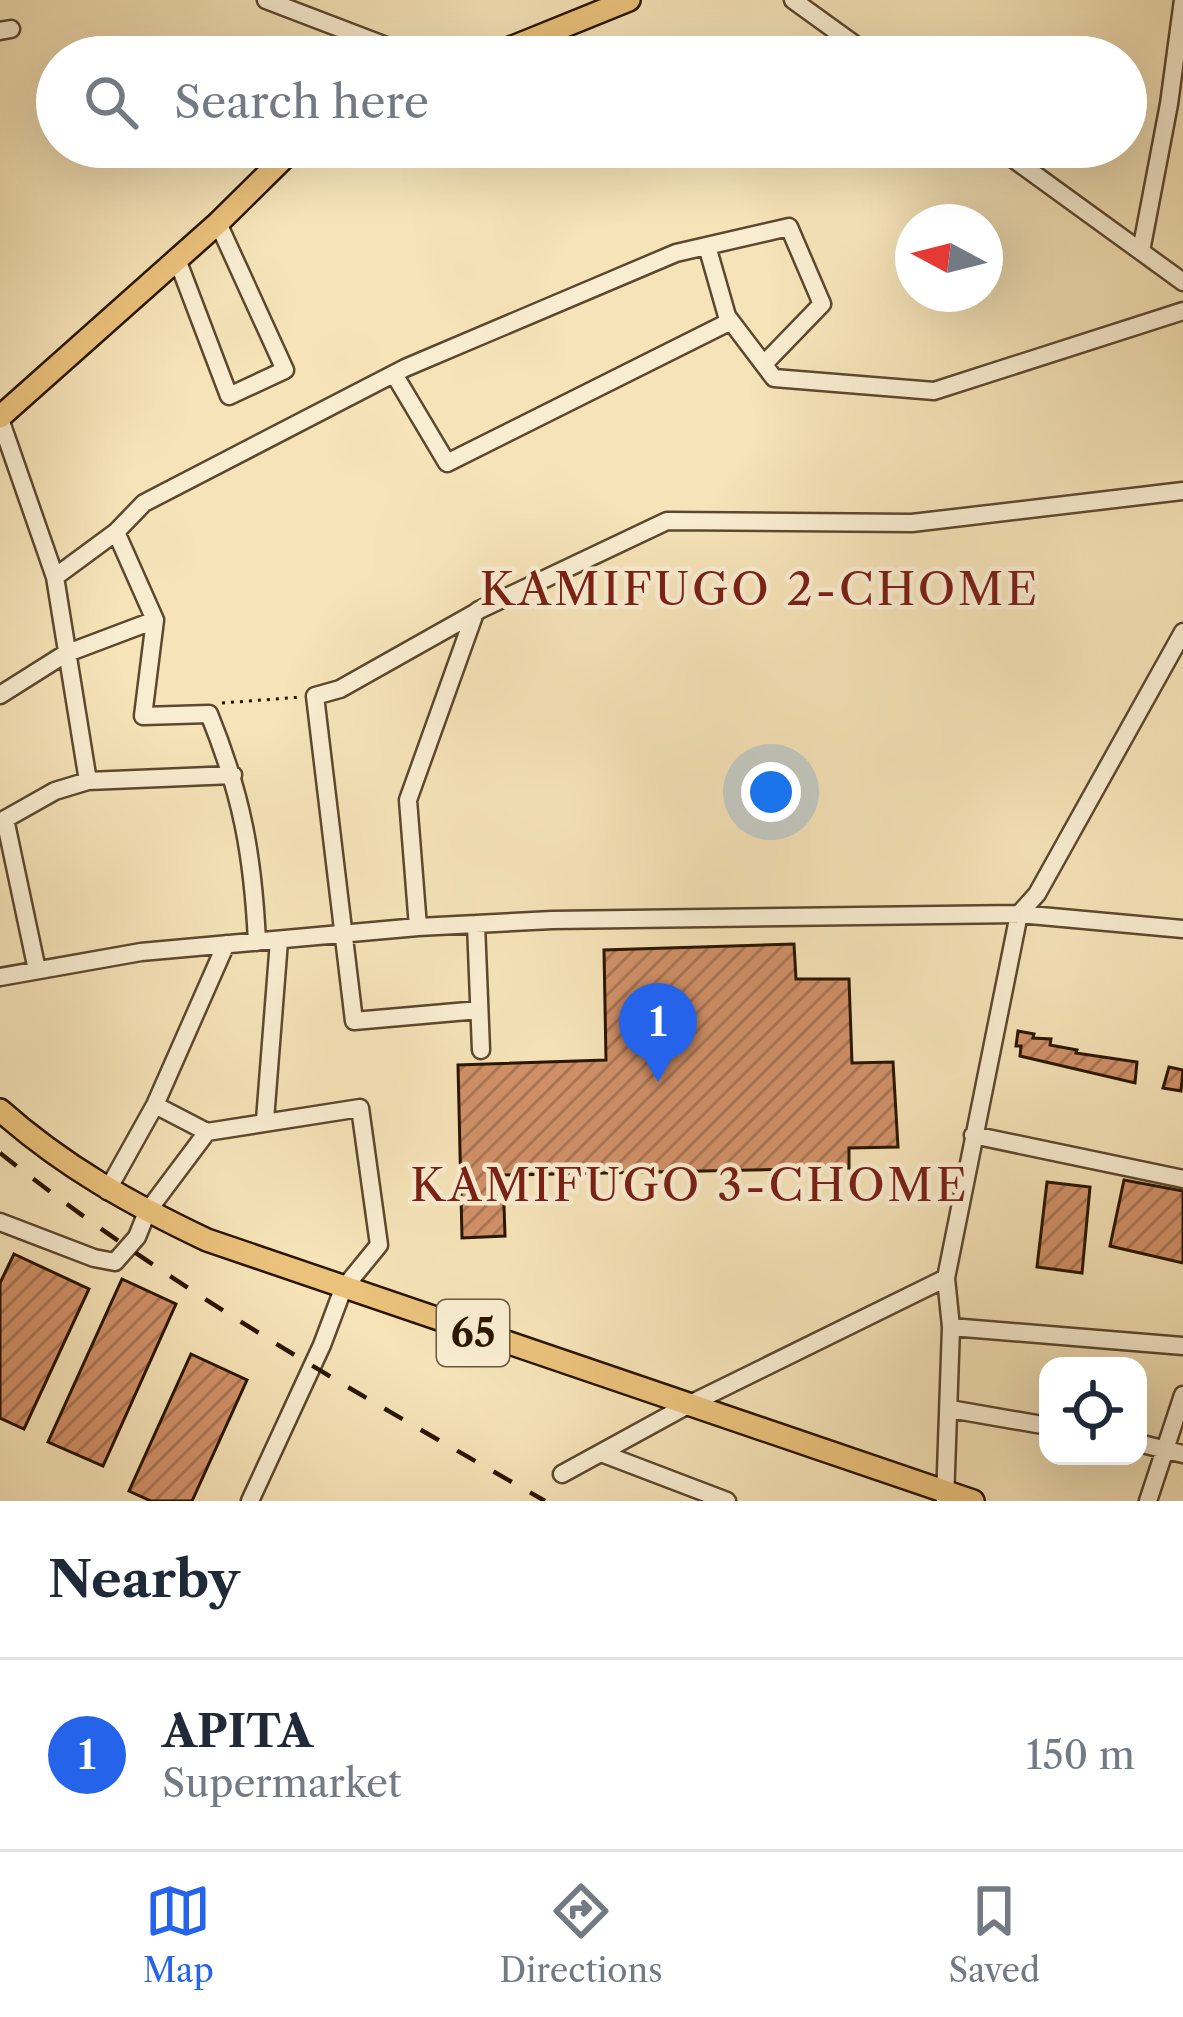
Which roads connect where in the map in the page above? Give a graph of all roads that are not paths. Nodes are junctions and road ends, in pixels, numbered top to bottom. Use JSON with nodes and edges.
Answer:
{"nodes":[{"id":1,"x":266,"y":0,"type":"edge"},
{"id":2,"x":629,"y":0,"type":"edge"},
{"id":3,"x":793,"y":0,"type":"edge"},
{"id":4,"x":1183,"y":0,"type":"edge"},
{"id":5,"x":361,"y":36,"type":"edge"},
{"id":6,"x":540,"y":36,"type":"edge"},
{"id":7,"x":843,"y":36,"type":"edge"},
{"id":8,"x":1176,"y":105,"type":"edge"},
{"id":9,"x":274,"y":168,"type":"edge"},
{"id":10,"x":1026,"y":168,"type":"edge"},
{"id":11,"x":218,"y":223,"type":"junction"},
{"id":12,"x":707,"y":246,"type":"junction"},
{"id":13,"x":1141,"y":251,"type":"junction"},
{"id":14,"x":177,"y":259,"type":"junction"},
{"id":15,"x":1183,"y":282,"type":"edge"},
{"id":16,"x":1183,"y":310,"type":"edge"},
{"id":17,"x":731,"y":321,"type":"junction"},
{"id":18,"x":764,"y":364,"type":"junction"},
{"id":19,"x":394,"y":374,"type":"junction"},
{"id":20,"x":0,"y":418,"type":"edge"},
{"id":21,"x":1183,"y":491,"type":"edge"},
{"id":22,"x":116,"y":532,"type":"junction"},
{"id":23,"x":55,"y":577,"type":"junction"},
{"id":24,"x":475,"y":613,"type":"junction"},
{"id":25,"x":155,"y":620,"type":"junction"},
{"id":26,"x":1183,"y":632,"type":"edge"},
{"id":27,"x":65,"y":654,"type":"junction"},
{"id":28,"x":0,"y":695,"type":"edge"},
{"id":29,"x":233,"y":775,"type":"junction"},
{"id":30,"x":88,"y":781,"type":"junction"},
{"id":31,"x":2,"y":820,"type":"edge"},
{"id":32,"x":1018,"y":914,"type":"junction"},
{"id":33,"x":476,"y":924,"type":"junction"},
{"id":34,"x":418,"y":926,"type":"junction"},
{"id":35,"x":1183,"y":929,"type":"edge"},
{"id":36,"x":346,"y":934,"type":"junction"},
{"id":37,"x":279,"y":941,"type":"junction"},
{"id":38,"x":257,"y":942,"type":"junction"},
{"id":39,"x":226,"y":944,"type":"junction"},
{"id":40,"x":37,"y":970,"type":"junction"},
{"id":41,"x":0,"y":977,"type":"edge"},
{"id":42,"x":479,"y":1010,"type":"junction"},
{"id":43,"x":481,"y":1051,"type":"dead end"},
{"id":44,"x":155,"y":1105,"type":"junction"},
{"id":45,"x":0,"y":1110,"type":"edge"},
{"id":46,"x":265,"y":1120,"type":"junction"},
{"id":47,"x":207,"y":1132,"type":"junction"},
{"id":48,"x":973,"y":1135,"type":"junction"},
{"id":49,"x":1183,"y":1179,"type":"edge"},
{"id":50,"x":107,"y":1191,"type":"junction"},
{"id":51,"x":147,"y":1212,"type":"junction"},
{"id":52,"x":0,"y":1222,"type":"edge"},
{"id":53,"x":946,"y":1278,"type":"junction"},
{"id":54,"x":343,"y":1289,"type":"junction"},
{"id":55,"x":951,"y":1327,"type":"junction"},
{"id":56,"x":1183,"y":1346,"type":"edge"},
{"id":57,"x":1183,"y":1395,"type":"edge"},
{"id":58,"x":688,"y":1406,"type":"junction"},
{"id":59,"x":950,"y":1408,"type":"junction"},
{"id":60,"x":1039,"y":1424,"type":"edge"},
{"id":61,"x":1174,"y":1451,"type":"edge"},
{"id":62,"x":601,"y":1453,"type":"junction"},
{"id":63,"x":562,"y":1474,"type":"dead end"},
{"id":64,"x":945,"y":1496,"type":"edge"},
{"id":65,"x":250,"y":1501,"type":"edge"},
{"id":66,"x":727,"y":1501,"type":"edge"},
{"id":67,"x":973,"y":1501,"type":"edge"},
{"id":68,"x":1148,"y":1501,"type":"edge"}],
"edges":[{"from":1,"to":5,"type":"street"},
{"from":2,"to":6,"type":"main road"},
{"from":3,"to":7,"type":"street"},
{"from":4,"to":8,"type":"street"},
{"from":8,"to":13,"type":"street"},
{"from":9,"to":11,"type":"main road"},
{"from":10,"to":13,"type":"street"},
{"from":11,"to":14,"type":"main road"},
{"from":11,"to":14,"type":"street"},
{"from":12,"to":17,"type":"street"},
{"from":12,"to":18,"type":"street"},
{"from":12,"to":19,"type":"street"},
{"from":13,"to":15,"type":"street"},
{"from":14,"to":20,"type":"main road"},
{"from":16,"to":18,"type":"street"},
{"from":17,"to":18,"type":"street"},
{"from":17,"to":19,"type":"street"},
{"from":19,"to":22,"type":"street"},
{"from":20,"to":23,"type":"street"},
{"from":21,"to":24,"type":"street"},
{"from":22,"to":23,"type":"street"},
{"from":22,"to":25,"type":"street"},
{"from":23,"to":27,"type":"street"},
{"from":24,"to":34,"type":"street"},
{"from":24,"to":36,"type":"street"},
{"from":25,"to":27,"type":"street"},
{"from":25,"to":29,"type":"street"},
{"from":26,"to":32,"type":"street"},
{"from":27,"to":28,"type":"street"},
{"from":27,"to":30,"type":"street"},
{"from":29,"to":30,"type":"street"},
{"from":29,"to":38,"type":"street"},
{"from":30,"to":31,"type":"street"},
{"from":31,"to":40,"type":"street"},
{"from":32,"to":33,"type":"street"},
{"from":32,"to":35,"type":"street"},
{"from":32,"to":48,"type":"street"},
{"from":33,"to":34,"type":"street"},
{"from":33,"to":42,"type":"street"},
{"from":34,"to":36,"type":"street"},
{"from":36,"to":37,"type":"street"},
{"from":36,"to":42,"type":"street"},
{"from":37,"to":38,"type":"street"},
{"from":37,"to":46,"type":"street"},
{"from":38,"to":39,"type":"street"},
{"from":39,"to":40,"type":"street"},
{"from":39,"to":44,"type":"street"},
{"from":40,"to":41,"type":"street"},
{"from":42,"to":43,"type":"street"},
{"from":44,"to":47,"type":"street"},
{"from":44,"to":50,"type":"street"},
{"from":45,"to":50,"type":"main road","name":"65","number":"65"},
{"from":46,"to":47,"type":"street"},
{"from":46,"to":54,"type":"street"},
{"from":47,"to":51,"type":"street"},
{"from":48,"to":49,"type":"street"},
{"from":48,"to":53,"type":"street"},
{"from":50,"to":51,"type":"main road","name":"65","number":"65"},
{"from":51,"to":52,"type":"street"},
{"from":51,"to":54,"type":"main road","name":"65","number":"65"},
{"from":53,"to":55,"type":"street"},
{"from":53,"to":58,"type":"street"},
{"from":54,"to":58,"type":"main road","name":"65","number":"65"},
{"from":54,"to":65,"type":"street"},
{"from":55,"to":56,"type":"street"},
{"from":55,"to":59,"type":"street"},
{"from":57,"to":61,"type":"street"},
{"from":58,"to":62,"type":"street"},
{"from":58,"to":64,"type":"main road","name":"65","number":"65"},
{"from":59,"to":60,"type":"street"},
{"from":59,"to":64,"type":"street"},
{"from":61,"to":68,"type":"street"},
{"from":62,"to":63,"type":"street"},
{"from":62,"to":66,"type":"street"},
{"from":64,"to":67,"type":"main road","name":"65","number":"65"}]}
